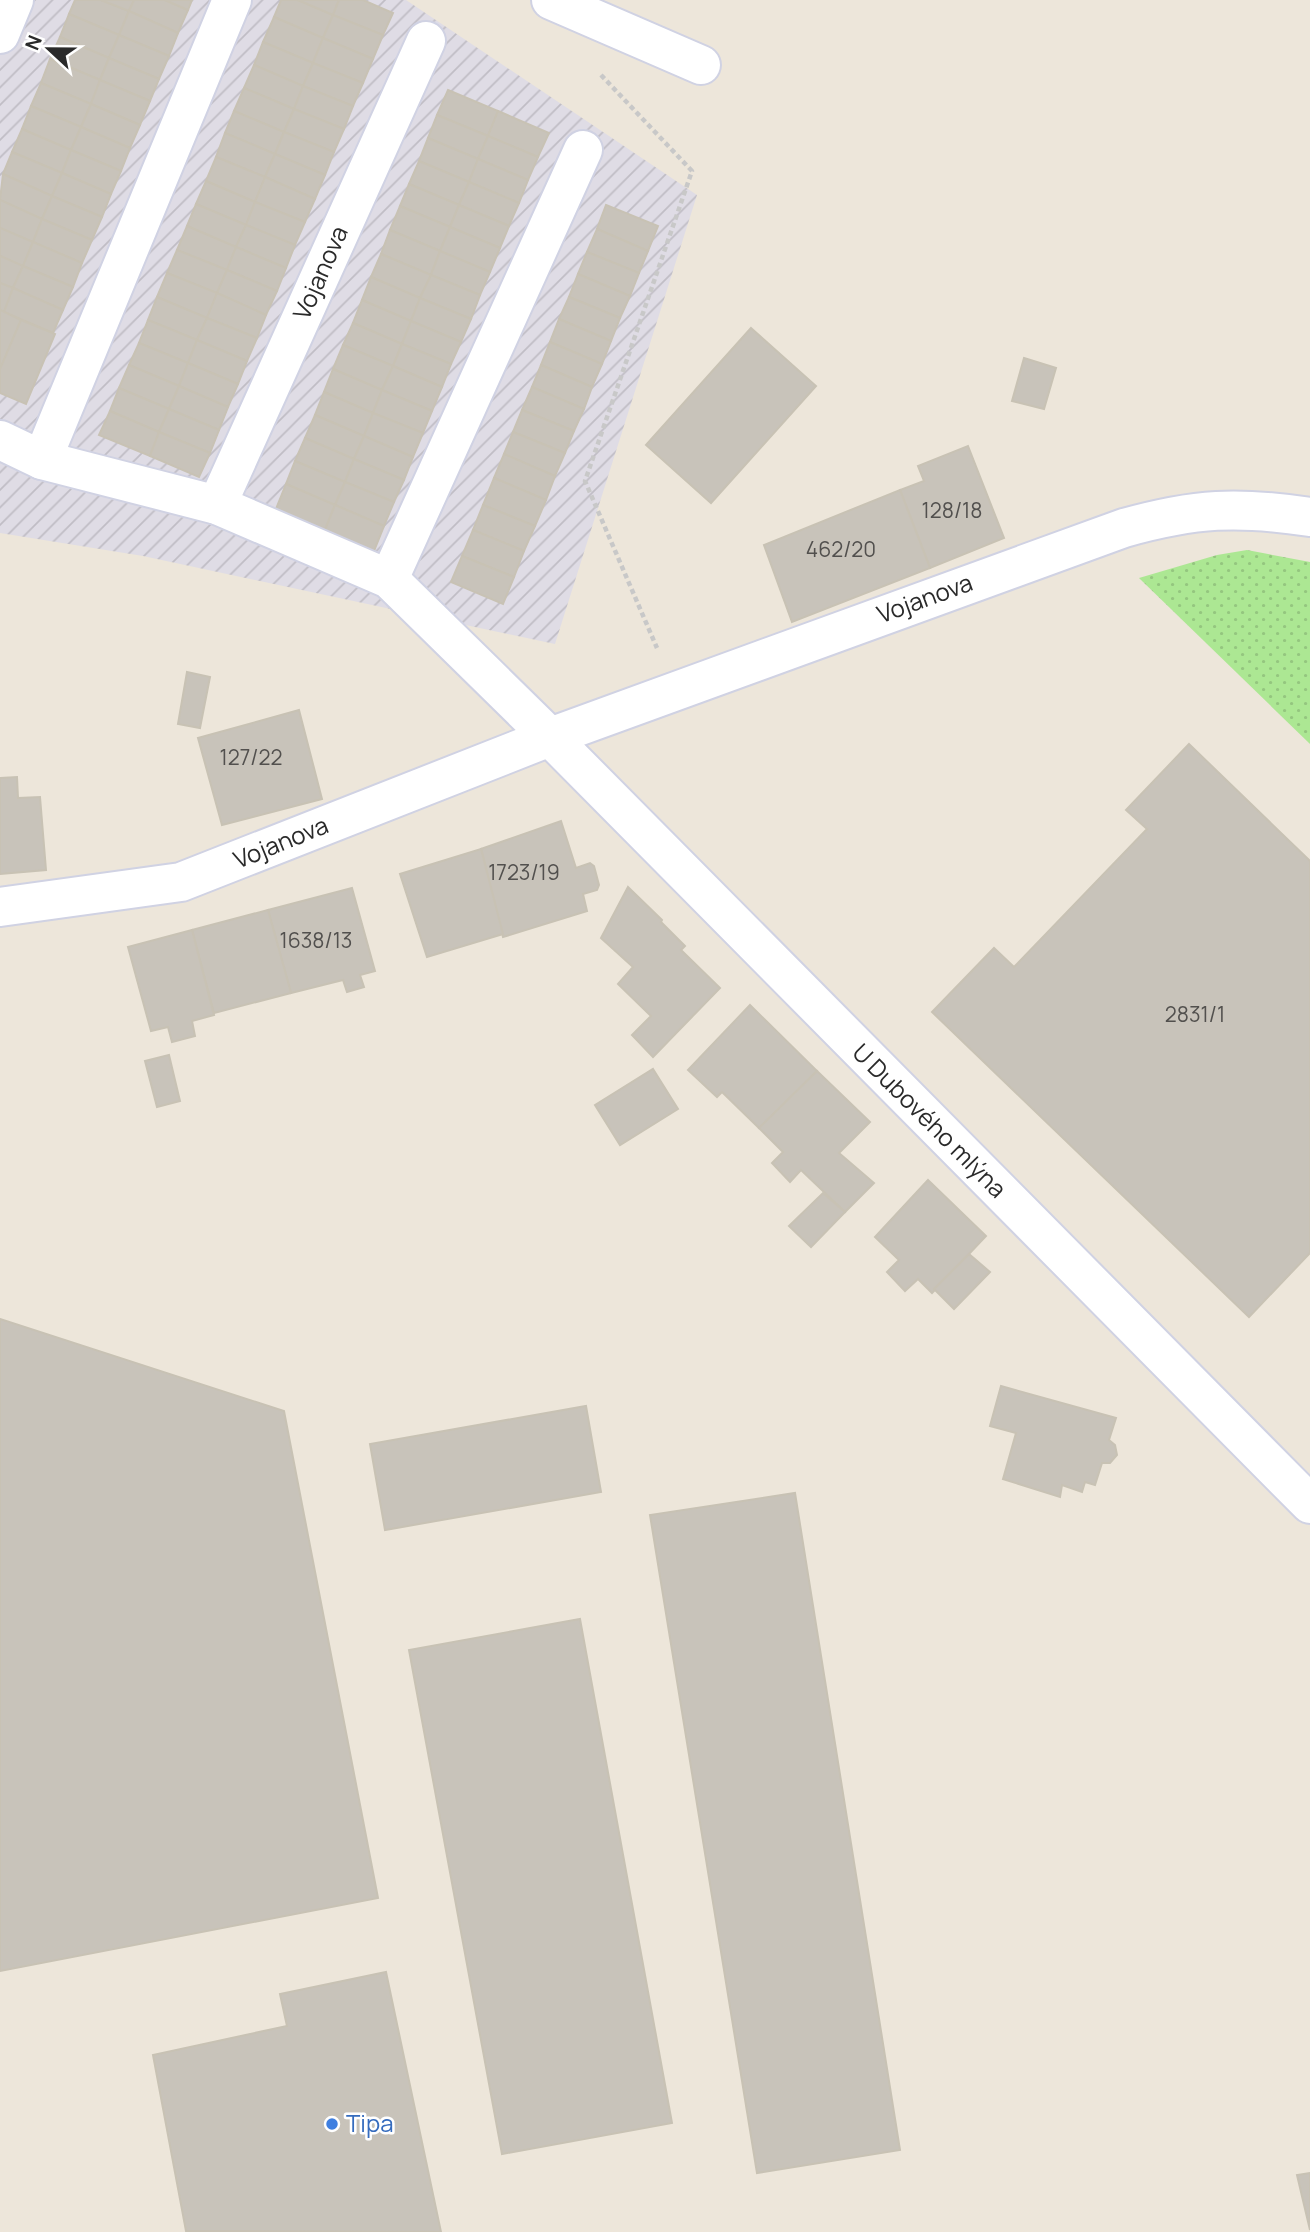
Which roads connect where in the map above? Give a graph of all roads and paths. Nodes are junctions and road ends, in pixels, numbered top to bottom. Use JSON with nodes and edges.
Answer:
{"nodes":[{"id":1,"x":14,"y":0,"type":"edge"},
{"id":2,"x":232,"y":0,"type":"edge"},
{"id":3,"x":551,"y":0,"type":"edge"},
{"id":4,"x":0,"y":34,"type":"edge"},
{"id":5,"x":426,"y":41,"type":"dead end"},
{"id":6,"x":701,"y":65,"type":"dead end"},
{"id":7,"x":597,"y":70,"type":"dead end"},
{"id":8,"x":583,"y":150,"type":"dead end"},
{"id":9,"x":0,"y":440,"type":"edge"},
{"id":10,"x":42,"y":460,"type":"junction"},
{"id":11,"x":217,"y":505,"type":"junction"},
{"id":12,"x":1310,"y":517,"type":"edge"},
{"id":13,"x":389,"y":579,"type":"junction"},
{"id":14,"x":676,"y":691,"type":"junction"},
{"id":15,"x":550,"y":737,"type":"junction"},
{"id":16,"x":0,"y":907,"type":"edge"},
{"id":17,"x":1310,"y":1504,"type":"edge"}],
"edges":[{"from":1,"to":4,"type":"street"},
{"from":2,"to":10,"type":"street"},
{"from":3,"to":6,"type":"street"},
{"from":5,"to":11,"type":"street","name":"Vojanova"},
{"from":7,"to":14,"type":"path"},
{"from":8,"to":13,"type":"street"},
{"from":9,"to":10,"type":"street"},
{"from":10,"to":11,"type":"street"},
{"from":11,"to":13,"type":"street"},
{"from":12,"to":14,"type":"street","name":"Vojanova"},
{"from":13,"to":15,"type":"street"},
{"from":14,"to":15,"type":"street","name":"Vojanova"},
{"from":15,"to":16,"type":"street","name":"Vojanova"},
{"from":15,"to":17,"type":"street","name":"U Dubového mlýna"}]}
